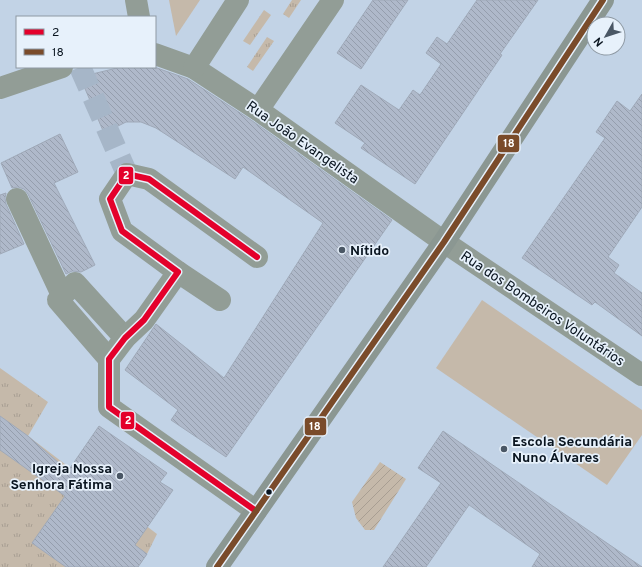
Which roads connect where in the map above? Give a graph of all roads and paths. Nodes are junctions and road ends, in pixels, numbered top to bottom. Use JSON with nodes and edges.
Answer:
{"nodes":[{"id":1,"x":136,"y":0,"type":"edge"},
{"id":2,"x":238,"y":0,"type":"edge"},
{"id":3,"x":333,"y":0,"type":"edge"},
{"id":4,"x":603,"y":0,"type":"edge"},
{"id":5,"x":139,"y":16,"type":"edge"},
{"id":6,"x":156,"y":54,"type":"edge"},
{"id":7,"x":59,"y":68,"type":"edge"},
{"id":8,"x":194,"y":68,"type":"junction"},
{"id":9,"x":0,"y":88,"type":"edge"},
{"id":10,"x":258,"y":110,"type":"junction"},
{"id":11,"x":18,"y":199,"type":"dead end"},
{"id":12,"x":444,"y":242,"type":"junction"},
{"id":13,"x":257,"y":257,"type":"dead end"},
{"id":14,"x":178,"y":272,"type":"junction"},
{"id":15,"x":62,"y":296,"type":"junction"},
{"id":16,"x":220,"y":300,"type":"dead end"},
{"id":17,"x":126,"y":338,"type":"junction"},
{"id":18,"x":109,"y":359,"type":"junction"},
{"id":19,"x":642,"y":375,"type":"edge"},
{"id":20,"x":256,"y":511,"type":"junction"},
{"id":21,"x":217,"y":567,"type":"edge"}],
"edges":[{"from":1,"to":5,"type":"street"},
{"from":2,"to":8,"type":"street"},
{"from":3,"to":10,"type":"street"},
{"from":4,"to":12,"type":"main road"},
{"from":6,"to":8,"type":"street","name":"Rua João Evangelista"},
{"from":7,"to":9,"type":"street"},
{"from":8,"to":10,"type":"street","name":"Rua João Evangelista"},
{"from":10,"to":12,"type":"street","name":"Rua João Evangelista"},
{"from":11,"to":15,"type":"street"},
{"from":12,"to":19,"type":"street","name":"Rua dos Bombeiros Voluntários"},
{"from":12,"to":20,"type":"main road"},
{"from":13,"to":14,"type":"street"},
{"from":14,"to":16,"type":"street"},
{"from":14,"to":17,"type":"street"},
{"from":15,"to":17,"type":"street"},
{"from":15,"to":18,"type":"street"},
{"from":17,"to":18,"type":"street"},
{"from":18,"to":20,"type":"street"},
{"from":20,"to":21,"type":"main road"}]}
